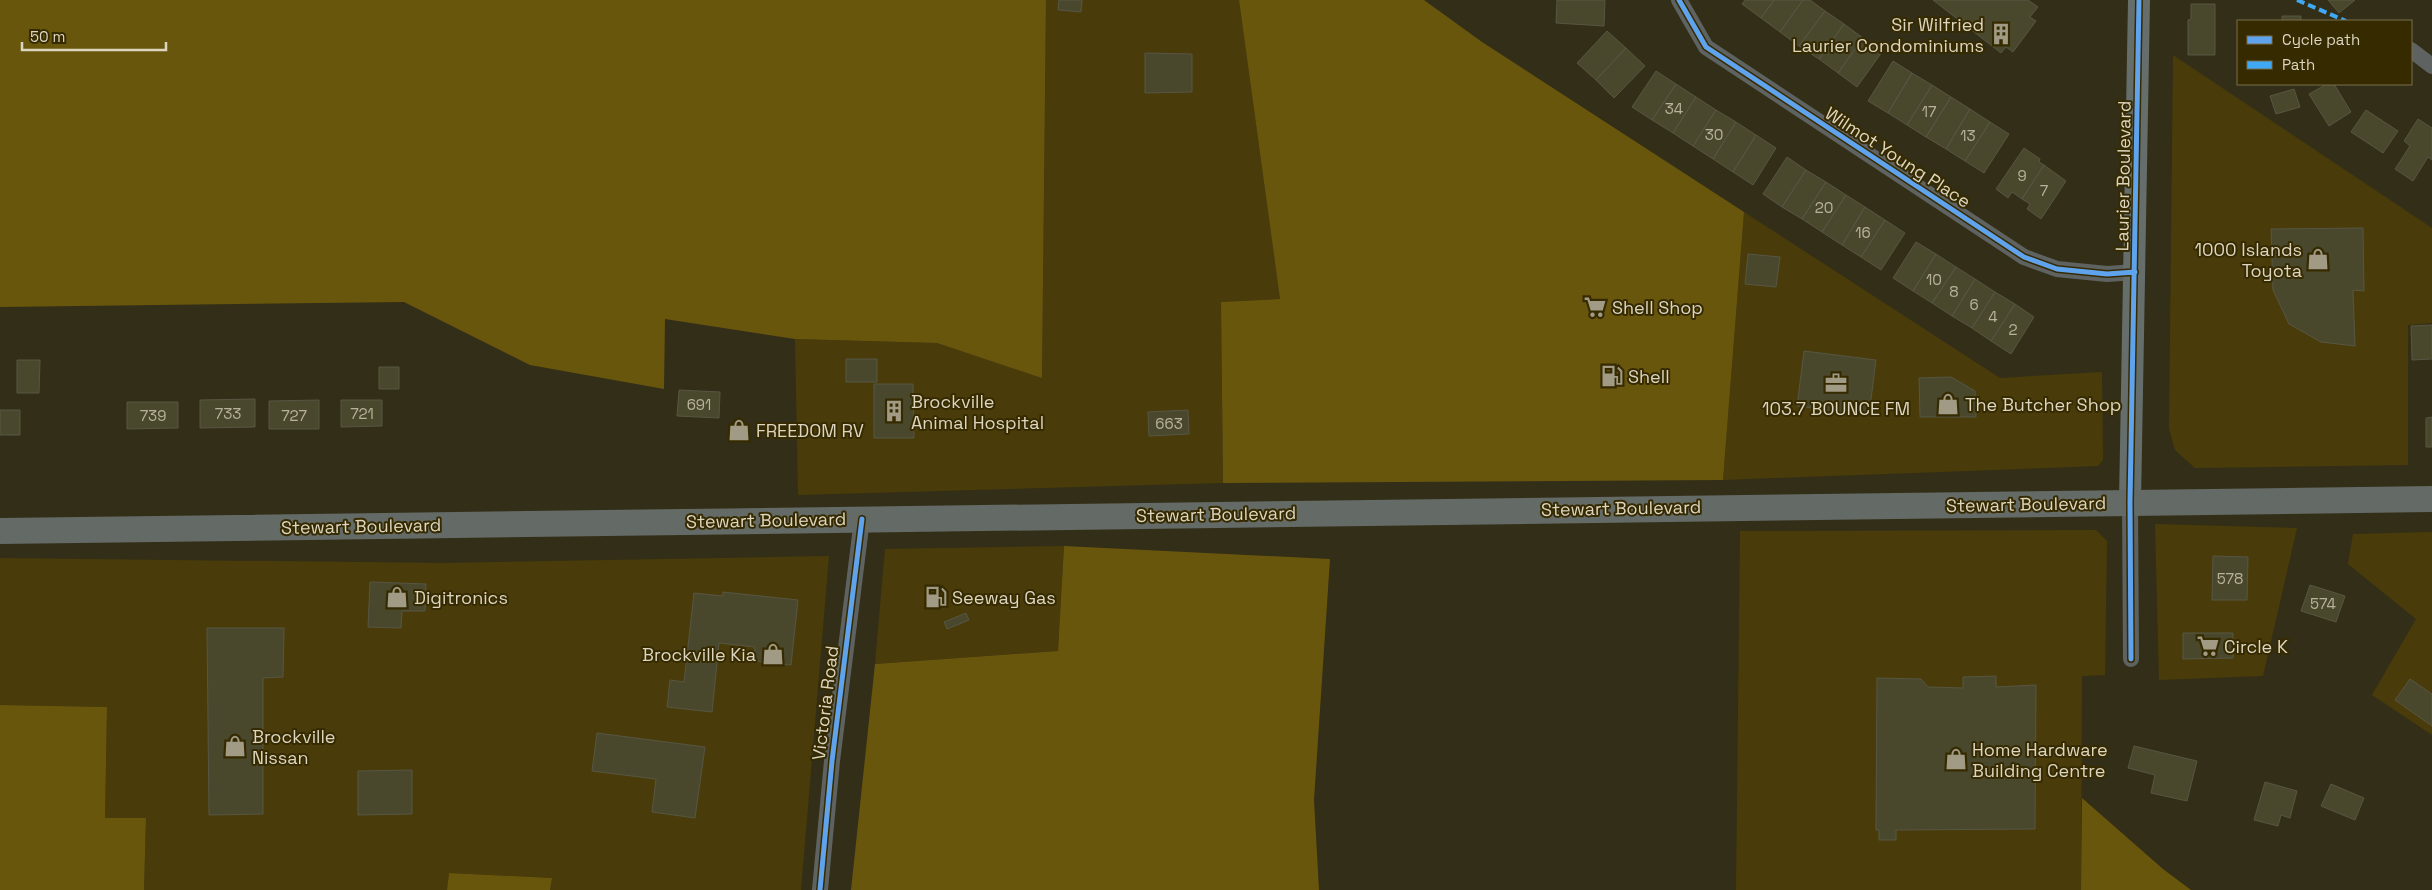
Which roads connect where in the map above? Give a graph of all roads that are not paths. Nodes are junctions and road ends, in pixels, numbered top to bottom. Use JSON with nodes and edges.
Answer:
{"nodes":[{"id":1,"x":1680,"y":0,"type":"edge"},
{"id":2,"x":2139,"y":0,"type":"edge"},
{"id":3,"x":2412,"y":51,"type":"edge"},
{"id":4,"x":2432,"y":66,"type":"edge"},
{"id":5,"x":2135,"y":272,"type":"junction"},
{"id":6,"x":2432,"y":499,"type":"edge"},
{"id":7,"x":2130,"y":502,"type":"junction"},
{"id":8,"x":862,"y":519,"type":"junction"},
{"id":9,"x":0,"y":530,"type":"edge"},
{"id":10,"x":2132,"y":659,"type":"dead end"},
{"id":11,"x":820,"y":890,"type":"edge"}],
"edges":[{"from":1,"to":5,"type":"street","name":"Wilmot Young Place"},
{"from":2,"to":5,"type":"street","name":"Laurier Boulevard"},
{"from":3,"to":4,"type":"street"},
{"from":5,"to":7,"type":"street","name":"Laurier Boulevard"},
{"from":6,"to":7,"type":"main road","name":"Stewart Boulevard"},
{"from":7,"to":8,"type":"main road","name":"Stewart Boulevard"},
{"from":7,"to":10,"type":"street"},
{"from":8,"to":9,"type":"main road","name":"Stewart Boulevard"},
{"from":8,"to":11,"type":"street","name":"Victoria Road"}]}
